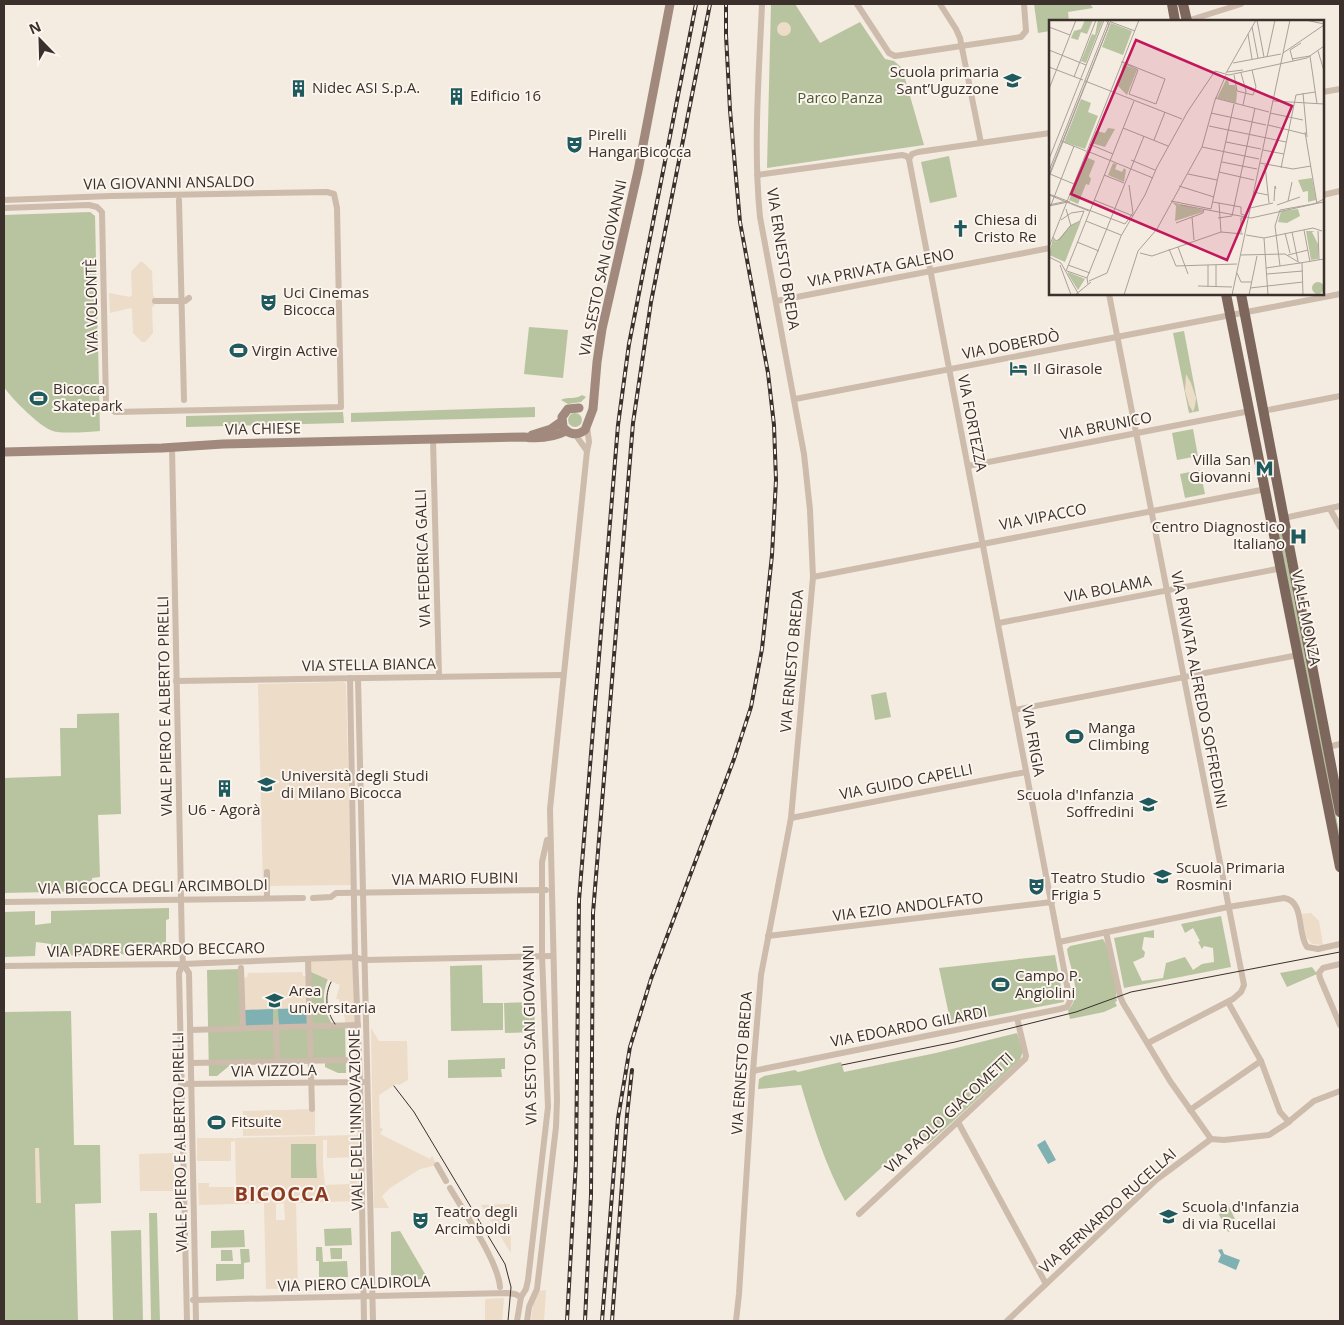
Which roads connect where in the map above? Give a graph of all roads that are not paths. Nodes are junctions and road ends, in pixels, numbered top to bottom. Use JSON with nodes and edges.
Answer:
{"nodes":[{"id":1,"x":670,"y":4,"type":"edge"},
{"id":2,"x":762,"y":4,"type":"edge"},
{"id":3,"x":857,"y":4,"type":"edge"},
{"id":4,"x":940,"y":4,"type":"edge"},
{"id":5,"x":1024,"y":4,"type":"edge"},
{"id":6,"x":1172,"y":4,"type":"edge"},
{"id":7,"x":1183,"y":4,"type":"edge"},
{"id":8,"x":1240,"y":4,"type":"edge"},
{"id":9,"x":1176,"y":20,"type":"edge"},
{"id":10,"x":1187,"y":20,"type":"edge"},
{"id":11,"x":1190,"y":20,"type":"edge"},
{"id":12,"x":961,"y":46,"type":"junction"},
{"id":13,"x":1340,"y":89,"type":"edge"},
{"id":14,"x":1324,"y":92,"type":"edge"},
{"id":15,"x":1049,"y":133,"type":"edge"},
{"id":16,"x":981,"y":142,"type":"junction"},
{"id":17,"x":909,"y":159,"type":"junction"},
{"id":18,"x":757,"y":174,"type":"junction"},
{"id":19,"x":1340,"y":191,"type":"edge"},
{"id":20,"x":1324,"y":194,"type":"edge"},
{"id":21,"x":111,"y":196,"type":"junction"},
{"id":22,"x":4,"y":200,"type":"edge"},
{"id":23,"x":180,"y":200,"type":"dead end"},
{"id":24,"x":4,"y":208,"type":"edge"},
{"id":25,"x":102,"y":212,"type":"junction"},
{"id":26,"x":1049,"y":248,"type":"edge"},
{"id":27,"x":929,"y":271,"type":"junction"},
{"id":28,"x":1340,"y":294,"type":"edge"},
{"id":29,"x":1109,"y":295,"type":"edge"},
{"id":30,"x":1226,"y":295,"type":"edge"},
{"id":31,"x":1241,"y":295,"type":"edge"},
{"id":32,"x":155,"y":301,"type":"dead end"},
{"id":33,"x":186,"y":301,"type":"junction"},
{"id":34,"x":776,"y":301,"type":"junction"},
{"id":35,"x":1244,"y":312,"type":"junction"},
{"id":36,"x":1230,"y":315,"type":"junction"},
{"id":37,"x":1118,"y":337,"type":"junction"},
{"id":38,"x":949,"y":369,"type":"junction"},
{"id":39,"x":593,"y":391,"type":"junction"},
{"id":40,"x":1340,"y":396,"type":"edge"},
{"id":41,"x":795,"y":399,"type":"junction"},
{"id":42,"x":184,"y":400,"type":"dead end"},
{"id":43,"x":340,"y":406,"type":"joint"},
{"id":44,"x":579,"y":408,"type":"junction"},
{"id":45,"x":1250,"y":411,"type":"junction"},
{"id":46,"x":1263,"y":411,"type":"junction"},
{"id":47,"x":115,"y":412,"type":"joint"},
{"id":48,"x":588,"y":418,"type":"junction"},
{"id":49,"x":561,"y":422,"type":"junction"},
{"id":50,"x":587,"y":427,"type":"junction"},
{"id":51,"x":571,"y":433,"type":"junction"},
{"id":52,"x":1135,"y":433,"type":"junction"},
{"id":53,"x":524,"y":437,"type":"junction"},
{"id":54,"x":433,"y":439,"type":"junction"},
{"id":55,"x":172,"y":447,"type":"junction"},
{"id":56,"x":587,"y":450,"type":"junction"},
{"id":57,"x":4,"y":452,"type":"edge"},
{"id":58,"x":968,"y":466,"type":"junction"},
{"id":59,"x":1278,"y":487,"type":"junction"},
{"id":60,"x":1266,"y":490,"type":"junction"},
{"id":61,"x":1340,"y":506,"type":"edge"},
{"id":62,"x":1330,"y":508,"type":"junction"},
{"id":63,"x":1151,"y":512,"type":"junction"},
{"id":64,"x":1284,"y":518,"type":"junction"},
{"id":65,"x":1272,"y":520,"type":"junction"},
{"id":66,"x":1340,"y":527,"type":"edge"},
{"id":67,"x":984,"y":544,"type":"junction"},
{"id":68,"x":1282,"y":568,"type":"junction"},
{"id":69,"x":813,"y":577,"type":"junction"},
{"id":70,"x":1166,"y":590,"type":"junction"},
{"id":71,"x":999,"y":623,"type":"junction"},
{"id":72,"x":1298,"y":655,"type":"junction"},
{"id":73,"x":562,"y":675,"type":"junction"},
{"id":74,"x":1184,"y":676,"type":"junction"},
{"id":75,"x":439,"y":677,"type":"junction"},
{"id":76,"x":350,"y":678,"type":"junction"},
{"id":77,"x":358,"y":678,"type":"junction"},
{"id":78,"x":176,"y":681,"type":"junction"},
{"id":79,"x":1015,"y":710,"type":"junction"},
{"id":80,"x":1340,"y":744,"type":"edge"},
{"id":81,"x":1328,"y":747,"type":"junction"},
{"id":82,"x":1026,"y":772,"type":"junction"},
{"id":83,"x":1340,"y":812,"type":"edge"},
{"id":84,"x":791,"y":818,"type":"junction"},
{"id":85,"x":550,"y":830,"type":"junction"},
{"id":86,"x":1340,"y":867,"type":"edge"},
{"id":87,"x":267,"y":872,"type":"dead end"},
{"id":88,"x":542,"y":890,"type":"junction"},
{"id":89,"x":363,"y":892,"type":"junction"},
{"id":90,"x":354,"y":893,"type":"junction"},
{"id":91,"x":267,"y":898,"type":"junction"},
{"id":92,"x":303,"y":898,"type":"dead end"},
{"id":93,"x":313,"y":898,"type":"dead end"},
{"id":94,"x":551,"y":899,"type":"junction"},
{"id":95,"x":182,"y":900,"type":"junction"},
{"id":96,"x":4,"y":902,"type":"edge"},
{"id":97,"x":1052,"y":902,"type":"junction"},
{"id":98,"x":1228,"y":908,"type":"junction"},
{"id":99,"x":1106,"y":932,"type":"junction"},
{"id":100,"x":768,"y":936,"type":"junction"},
{"id":101,"x":1059,"y":942,"type":"junction"},
{"id":102,"x":1340,"y":944,"type":"edge"},
{"id":103,"x":542,"y":956,"type":"junction"},
{"id":104,"x":553,"y":956,"type":"junction"},
{"id":105,"x":355,"y":957,"type":"junction"},
{"id":106,"x":308,"y":959,"type":"junction"},
{"id":107,"x":365,"y":960,"type":"junction"},
{"id":108,"x":183,"y":964,"type":"junction"},
{"id":109,"x":1340,"y":964,"type":"edge"},
{"id":110,"x":4,"y":966,"type":"edge"},
{"id":111,"x":241,"y":968,"type":"dead end"},
{"id":112,"x":1228,"y":1002,"type":"junction"},
{"id":113,"x":1069,"y":1004,"type":"joint"},
{"id":114,"x":1017,"y":1018,"type":"junction"},
{"id":115,"x":276,"y":1025,"type":"junction"},
{"id":116,"x":358,"y":1025,"type":"junction"},
{"id":117,"x":1340,"y":1025,"type":"edge"},
{"id":118,"x":310,"y":1026,"type":"junction"},
{"id":119,"x":242,"y":1028,"type":"junction"},
{"id":120,"x":190,"y":1030,"type":"junction"},
{"id":121,"x":1148,"y":1043,"type":"junction"},
{"id":122,"x":311,"y":1060,"type":"junction"},
{"id":123,"x":350,"y":1060,"type":"dead end"},
{"id":124,"x":1261,"y":1060,"type":"junction"},
{"id":125,"x":277,"y":1061,"type":"junction"},
{"id":126,"x":191,"y":1063,"type":"junction"},
{"id":127,"x":753,"y":1071,"type":"junction"},
{"id":128,"x":312,"y":1082,"type":"junction"},
{"id":129,"x":360,"y":1082,"type":"junction"},
{"id":130,"x":368,"y":1082,"type":"junction"},
{"id":131,"x":181,"y":1084,"type":"junction"},
{"id":132,"x":191,"y":1084,"type":"junction"},
{"id":133,"x":1340,"y":1091,"type":"edge"},
{"id":134,"x":312,"y":1110,"type":"dead end"},
{"id":135,"x":1190,"y":1110,"type":"junction"},
{"id":136,"x":958,"y":1122,"type":"junction"},
{"id":137,"x":1289,"y":1122,"type":"junction"},
{"id":138,"x":1211,"y":1139,"type":"junction"},
{"id":139,"x":437,"y":1165,"type":"dead end"},
{"id":140,"x":446,"y":1181,"type":"dead end"},
{"id":141,"x":450,"y":1188,"type":"dead end"},
{"id":142,"x":859,"y":1214,"type":"dead end"},
{"id":143,"x":1046,"y":1284,"type":"junction"},
{"id":144,"x":500,"y":1287,"type":"dead end"},
{"id":145,"x":372,"y":1296,"type":"junction"},
{"id":146,"x":364,"y":1297,"type":"junction"},
{"id":147,"x":520,"y":1297,"type":"junction"},
{"id":148,"x":187,"y":1300,"type":"junction"},
{"id":149,"x":196,"y":1300,"type":"junction"},
{"id":150,"x":187,"y":1321,"type":"edge"},
{"id":151,"x":196,"y":1321,"type":"edge"},
{"id":152,"x":364,"y":1321,"type":"edge"},
{"id":153,"x":373,"y":1321,"type":"edge"},
{"id":154,"x":517,"y":1321,"type":"edge"},
{"id":155,"x":527,"y":1321,"type":"edge"},
{"id":156,"x":736,"y":1321,"type":"edge"},
{"id":157,"x":1007,"y":1321,"type":"edge"}],
"edges":[{"from":1,"to":39,"type":"street","name":"VIA SESTO SAN GIOVANNI"},
{"from":2,"to":18,"type":"street","name":"VIA ERNESTO BREDA"},
{"from":3,"to":12,"type":"street"},
{"from":4,"to":12,"type":"street"},
{"from":5,"to":12,"type":"street"},
{"from":6,"to":9,"type":"main road"},
{"from":7,"to":10,"type":"main road"},
{"from":8,"to":11,"type":"street"},
{"from":12,"to":16,"type":"street"},
{"from":13,"to":14,"type":"street"},
{"from":15,"to":16,"type":"street"},
{"from":16,"to":17,"type":"street"},
{"from":17,"to":18,"type":"street"},
{"from":17,"to":27,"type":"street","name":"VIA FORTEZZA"},
{"from":18,"to":34,"type":"street","name":"VIA ERNESTO BREDA"},
{"from":19,"to":20,"type":"street"},
{"from":21,"to":22,"type":"street","name":"VIA GIOVANNI ANSALDO"},
{"from":21,"to":25,"type":"street"},
{"from":21,"to":43,"type":"street","name":"VIA GIOVANNI ANSALDO"},
{"from":23,"to":33,"type":"street"},
{"from":24,"to":25,"type":"street","name":"VIA GIOVANNI ANSALDO"},
{"from":25,"to":47,"type":"street","name":"VIA VOLONTÈ"},
{"from":26,"to":27,"type":"street","name":"VIA PRIVATA GALENO"},
{"from":27,"to":34,"type":"street","name":"VIA PRIVATA GALENO"},
{"from":27,"to":38,"type":"street","name":"VIA FORTEZZA"},
{"from":28,"to":35,"type":"street"},
{"from":29,"to":37,"type":"street","name":"VIA PRIVATA ALFREDO SOFFREDINI"},
{"from":30,"to":36,"type":"main road","name":"VIALE MONZA"},
{"from":31,"to":35,"type":"main road","name":"VIALE MONZA"},
{"from":32,"to":33,"type":"street"},
{"from":33,"to":42,"type":"street"},
{"from":34,"to":41,"type":"street","name":"VIA ERNESTO BREDA"},
{"from":35,"to":36,"type":"street"},
{"from":35,"to":46,"type":"main road","name":"VIALE MONZA"},
{"from":36,"to":37,"type":"street","name":"VIA DOBERDÒ"},
{"from":36,"to":45,"type":"main road","name":"VIALE MONZA"},
{"from":37,"to":38,"type":"street","name":"VIA DOBERDÒ"},
{"from":37,"to":52,"type":"street","name":"VIA PRIVATA ALFREDO SOFFREDINI"},
{"from":38,"to":41,"type":"street","name":"VIA DOBERDÒ"},
{"from":38,"to":58,"type":"street","name":"VIA FORTEZZA"},
{"from":39,"to":44,"type":"street"},
{"from":39,"to":48,"type":"street","name":"VIA SESTO SAN GIOVANNI"},
{"from":40,"to":46,"type":"street"},
{"from":41,"to":69,"type":"street","name":"VIA ERNESTO BREDA"},
{"from":43,"to":47,"type":"street","name":"VIA CHIESE"},
{"from":44,"to":48,"type":"street"},
{"from":44,"to":49,"type":"street","name":"VIA CHIESE"},
{"from":45,"to":52,"type":"street","name":"VIA BRUNICO"},
{"from":45,"to":60,"type":"main road","name":"VIALE MONZA"},
{"from":46,"to":59,"type":"main road","name":"VIALE MONZA"},
{"from":48,"to":50,"type":"street","name":"VIA SESTO SAN GIOVANNI"},
{"from":49,"to":51,"type":"street"},
{"from":49,"to":53,"type":"street","name":"VIA CHIESE"},
{"from":50,"to":51,"type":"street"},
{"from":50,"to":56,"type":"street","name":"VIA SESTO SAN GIOVANNI"},
{"from":51,"to":53,"type":"street","name":"VIA CHIESE"},
{"from":51,"to":56,"type":"street"},
{"from":52,"to":58,"type":"street","name":"VIA BRUNICO"},
{"from":52,"to":63,"type":"street","name":"VIA PRIVATA ALFREDO SOFFREDINI"},
{"from":53,"to":54,"type":"street","name":"VIA CHIESE"},
{"from":54,"to":55,"type":"street","name":"VIA CHIESE"},
{"from":54,"to":75,"type":"street","name":"VIA FEDERICA GALLI"},
{"from":55,"to":57,"type":"street","name":"VIA CHIESE"},
{"from":55,"to":78,"type":"street","name":"VIALE PIERO E ALBERTO PIRELLI"},
{"from":56,"to":73,"type":"street","name":"VIA SESTO SAN GIOVANNI"},
{"from":58,"to":67,"type":"street","name":"VIA FORTEZZA"},
{"from":59,"to":60,"type":"main road","name":"VIA VIPACCO"},
{"from":59,"to":64,"type":"main road","name":"VIALE MONZA"},
{"from":60,"to":63,"type":"street","name":"VIA VIPACCO"},
{"from":60,"to":65,"type":"main road","name":"VIALE MONZA"},
{"from":61,"to":62,"type":"street"},
{"from":62,"to":64,"type":"street"},
{"from":62,"to":66,"type":"street"},
{"from":63,"to":67,"type":"street","name":"VIA VIPACCO"},
{"from":63,"to":70,"type":"street","name":"VIA PRIVATA ALFREDO SOFFREDINI"},
{"from":64,"to":65,"type":"main road"},
{"from":64,"to":81,"type":"main road","name":"VIALE MONZA"},
{"from":65,"to":68,"type":"main road","name":"VIALE MONZA"},
{"from":67,"to":69,"type":"street","name":"VIA VIPACCO"},
{"from":67,"to":71,"type":"street","name":"VIA FRIGIA"},
{"from":68,"to":70,"type":"street","name":"VIA BOLAMA"},
{"from":68,"to":72,"type":"main road","name":"VIALE MONZA"},
{"from":69,"to":84,"type":"street","name":"VIA ERNESTO BREDA"},
{"from":70,"to":71,"type":"street","name":"VIA BOLAMA"},
{"from":70,"to":74,"type":"street","name":"VIA PRIVATA ALFREDO SOFFREDINI"},
{"from":71,"to":79,"type":"street","name":"VIA FRIGIA"},
{"from":72,"to":74,"type":"street"},
{"from":72,"to":86,"type":"main road","name":"VIALE MONZA"},
{"from":73,"to":75,"type":"street","name":"VIA STELLA BIANCA"},
{"from":73,"to":85,"type":"street","name":"VIA SESTO SAN GIOVANNI"},
{"from":74,"to":79,"type":"street"},
{"from":74,"to":98,"type":"street","name":"VIA PRIVATA ALFREDO SOFFREDINI"},
{"from":75,"to":77,"type":"street","name":"VIA STELLA BIANCA"},
{"from":76,"to":77,"type":"street","name":"VIA STELLA BIANCA"},
{"from":76,"to":78,"type":"street","name":"VIA STELLA BIANCA"},
{"from":76,"to":90,"type":"street","name":"VIALE DELL'INNOVAZIONE"},
{"from":77,"to":89,"type":"street","name":"VIALE DELL'INNOVAZIONE"},
{"from":78,"to":95,"type":"street","name":"VIALE PIERO E ALBERTO PIRELLI"},
{"from":79,"to":82,"type":"street","name":"VIA FRIGIA"},
{"from":80,"to":81,"type":"street"},
{"from":81,"to":83,"type":"main road","name":"VIALE MONZA"},
{"from":82,"to":84,"type":"street","name":"VIA GUIDO CAPELLI"},
{"from":82,"to":97,"type":"street","name":"VIA FRIGIA"},
{"from":84,"to":100,"type":"street","name":"VIA ERNESTO BREDA"},
{"from":85,"to":88,"type":"street","name":"VIA SESTO SAN GIOVANNI"},
{"from":85,"to":94,"type":"street","name":"VIA SESTO SAN GIOVANNI"},
{"from":87,"to":91,"type":"street"},
{"from":88,"to":89,"type":"street","name":"VIA MARIO FUBINI"},
{"from":88,"to":94,"type":"street"},
{"from":88,"to":103,"type":"street","name":"VIA SESTO SAN GIOVANNI"},
{"from":89,"to":90,"type":"street","name":"VIA MARIO FUBINI"},
{"from":89,"to":107,"type":"street","name":"VIALE DELL'INNOVAZIONE"},
{"from":90,"to":93,"type":"street"},
{"from":90,"to":105,"type":"street","name":"VIALE DELL'INNOVAZIONE"},
{"from":91,"to":92,"type":"street","name":"VIA BICOCCA DEGLI ARCIMBOLDI"},
{"from":91,"to":95,"type":"street","name":"VIA BICOCCA DEGLI ARCIMBOLDI"},
{"from":94,"to":104,"type":"street","name":"VIA SESTO SAN GIOVANNI"},
{"from":95,"to":96,"type":"street","name":"VIA BICOCCA DEGLI ARCIMBOLDI"},
{"from":95,"to":108,"type":"street","name":"VIALE PIERO E ALBERTO PIRELLI"},
{"from":97,"to":100,"type":"street","name":"VIA EZIO ANDOLFATO"},
{"from":97,"to":101,"type":"street","name":"VIA FRIGIA"},
{"from":98,"to":99,"type":"street"},
{"from":98,"to":102,"type":"street"},
{"from":98,"to":112,"type":"street","name":"VIA PRIVATA ALFREDO SOFFREDINI"},
{"from":99,"to":101,"type":"street"},
{"from":99,"to":121,"type":"street"},
{"from":100,"to":127,"type":"street","name":"VIA ERNESTO BREDA"},
{"from":101,"to":113,"type":"street","name":"VIA FRIGIA"},
{"from":103,"to":104,"type":"street","name":"VIA PADRE GERARDO BECCARO"},
{"from":103,"to":107,"type":"street","name":"VIA PADRE GERARDO BECCARO"},
{"from":103,"to":147,"type":"street","name":"VIA SESTO SAN GIOVANNI"},
{"from":104,"to":155,"type":"street","name":"VIA SESTO SAN GIOVANNI"},
{"from":105,"to":106,"type":"street","name":"VIA PADRE GERARDO BECCARO"},
{"from":105,"to":107,"type":"street","name":"VIA PADRE GERARDO BECCARO"},
{"from":105,"to":116,"type":"street","name":"VIALE DELL'INNOVAZIONE"},
{"from":106,"to":108,"type":"street","name":"VIA PADRE GERARDO BECCARO"},
{"from":106,"to":118,"type":"street"},
{"from":107,"to":130,"type":"street","name":"VIALE DELL'INNOVAZIONE"},
{"from":108,"to":110,"type":"street","name":"VIA PADRE GERARDO BECCARO"},
{"from":108,"to":120,"type":"street","name":"VIALE PIERO E ALBERTO PIRELLI"},
{"from":108,"to":131,"type":"street","name":"VIALE PIERO E ALBERTO PIRELLI"},
{"from":109,"to":117,"type":"street"},
{"from":111,"to":119,"type":"street"},
{"from":112,"to":121,"type":"street"},
{"from":112,"to":124,"type":"street"},
{"from":113,"to":114,"type":"street","name":"VIA EDOARDO GILARDI"},
{"from":114,"to":127,"type":"street","name":"VIA EDOARDO GILARDI"},
{"from":114,"to":136,"type":"street","name":"VIA PAOLO GIACOMETTI"},
{"from":115,"to":118,"type":"street","name":"VIALE DELL'INNOVAZIONE"},
{"from":115,"to":119,"type":"street","name":"VIALE DELL'INNOVAZIONE"},
{"from":115,"to":125,"type":"street"},
{"from":116,"to":118,"type":"street","name":"VIALE DELL'INNOVAZIONE"},
{"from":116,"to":129,"type":"street","name":"VIALE DELL'INNOVAZIONE"},
{"from":118,"to":122,"type":"street"},
{"from":119,"to":120,"type":"street","name":"VIALE DELL'INNOVAZIONE"},
{"from":120,"to":126,"type":"street","name":"VIALE PIERO E ALBERTO PIRELLI"},
{"from":121,"to":135,"type":"street"},
{"from":122,"to":123,"type":"street","name":"VIA VIZZOLA"},
{"from":122,"to":125,"type":"street","name":"VIA VIZZOLA"},
{"from":122,"to":128,"type":"street"},
{"from":124,"to":135,"type":"street"},
{"from":124,"to":137,"type":"street"},
{"from":125,"to":126,"type":"street","name":"VIA VIZZOLA"},
{"from":126,"to":132,"type":"street","name":"VIALE PIERO E ALBERTO PIRELLI"},
{"from":127,"to":156,"type":"street","name":"VIA ERNESTO BREDA"},
{"from":128,"to":129,"type":"street","name":"VIA VIZZOLA"},
{"from":128,"to":132,"type":"street","name":"VIA VIZZOLA"},
{"from":128,"to":134,"type":"street"},
{"from":129,"to":130,"type":"street","name":"VIA VIZZOLA"},
{"from":129,"to":146,"type":"street","name":"VIALE DELL'INNOVAZIONE"},
{"from":130,"to":145,"type":"street","name":"VIALE DELL'INNOVAZIONE"},
{"from":131,"to":132,"type":"street","name":"VIA VIZZOLA"},
{"from":131,"to":148,"type":"street","name":"VIALE PIERO E ALBERTO PIRELLI"},
{"from":132,"to":149,"type":"street","name":"VIALE PIERO E ALBERTO PIRELLI"},
{"from":133,"to":137,"type":"street"},
{"from":135,"to":138,"type":"street"},
{"from":136,"to":142,"type":"street","name":"VIA PAOLO GIACOMETTI"},
{"from":136,"to":143,"type":"street"},
{"from":137,"to":138,"type":"street"},
{"from":138,"to":143,"type":"street","name":"VIA BERNARDO RUCELLAI"},
{"from":139,"to":140,"type":"street"},
{"from":141,"to":144,"type":"street"},
{"from":143,"to":157,"type":"street","name":"VIA BERNARDO RUCELLAI"},
{"from":145,"to":146,"type":"street","name":"VIA PIERO CALDIROLA"},
{"from":145,"to":147,"type":"street","name":"VIA PIERO CALDIROLA"},
{"from":145,"to":153,"type":"street","name":"VIALE DELL'INNOVAZIONE"},
{"from":146,"to":149,"type":"street","name":"VIA PIERO CALDIROLA"},
{"from":146,"to":152,"type":"street","name":"VIALE DELL'INNOVAZIONE"},
{"from":147,"to":154,"type":"street","name":"VIA SESTO SAN GIOVANNI"},
{"from":148,"to":149,"type":"street","name":"VIA PIERO CALDIROLA"},
{"from":148,"to":150,"type":"street","name":"VIALE PIERO E ALBERTO PIRELLI"},
{"from":149,"to":151,"type":"street","name":"VIALE PIERO E ALBERTO PIRELLI"}]}
